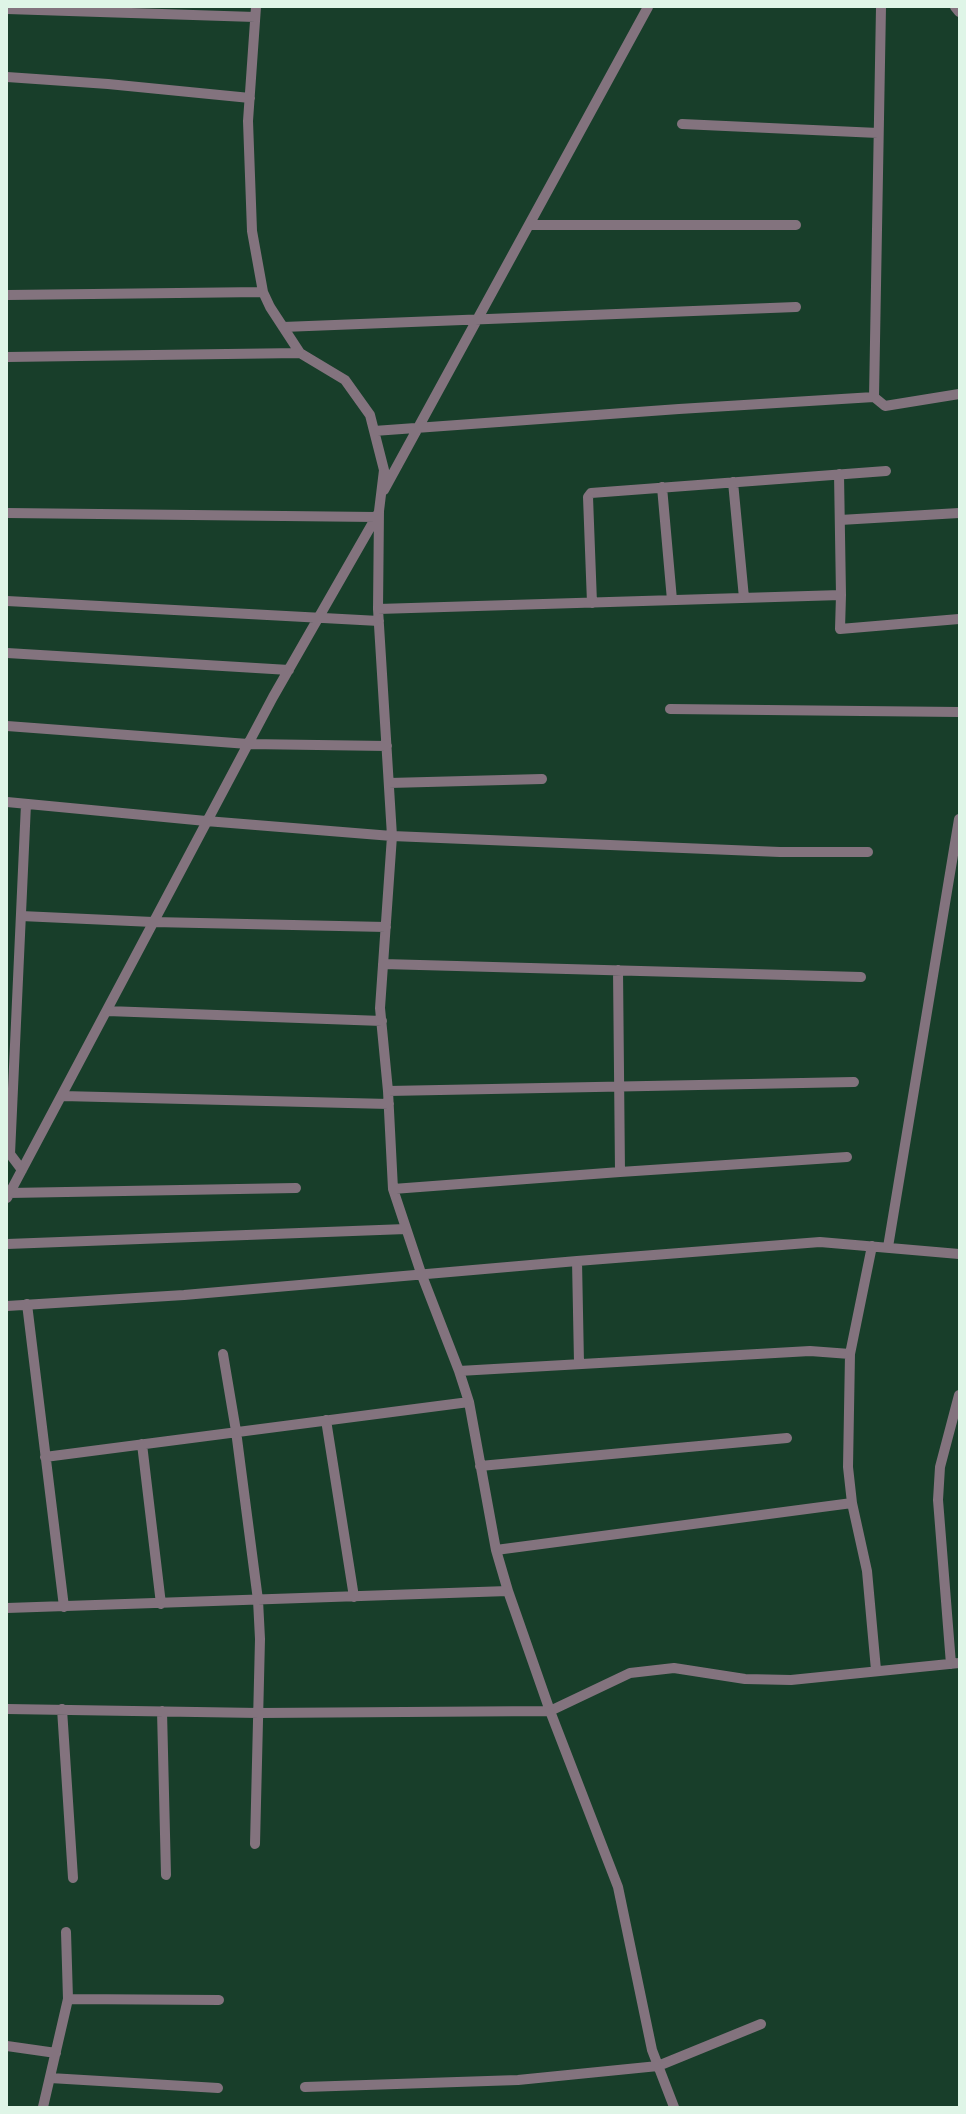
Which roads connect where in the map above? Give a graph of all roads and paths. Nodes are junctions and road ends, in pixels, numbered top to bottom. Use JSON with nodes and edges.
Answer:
{"nodes":[{"id":1,"x":648,"y":7,"type":"edge"},
{"id":2,"x":880,"y":7,"type":"edge"},
{"id":3,"x":955,"y":7,"type":"edge"},
{"id":4,"x":7,"y":9,"type":"edge"},
{"id":5,"x":255,"y":12,"type":"edge"},
{"id":6,"x":959,"y":12,"type":"edge"},
{"id":7,"x":7,"y":77,"type":"edge"},
{"id":8,"x":250,"y":98,"type":"junction"},
{"id":9,"x":682,"y":124,"type":"dead end"},
{"id":10,"x":878,"y":133,"type":"junction"},
{"id":11,"x":529,"y":225,"type":"junction"},
{"id":12,"x":796,"y":225,"type":"dead end"},
{"id":13,"x":263,"y":292,"type":"junction"},
{"id":14,"x":7,"y":295,"type":"edge"},
{"id":15,"x":796,"y":307,"type":"dead end"},
{"id":16,"x":478,"y":318,"type":"junction"},
{"id":17,"x":283,"y":327,"type":"junction"},
{"id":18,"x":300,"y":353,"type":"junction"},
{"id":19,"x":7,"y":356,"type":"edge"},
{"id":20,"x":959,"y":394,"type":"edge"},
{"id":21,"x":874,"y":397,"type":"junction"},
{"id":22,"x":418,"y":427,"type":"junction"},
{"id":23,"x":374,"y":431,"type":"junction"},
{"id":24,"x":886,"y":472,"type":"dead end"},
{"id":25,"x":839,"y":474,"type":"junction"},
{"id":26,"x":733,"y":482,"type":"junction"},
{"id":27,"x":662,"y":487,"type":"junction"},
{"id":28,"x":382,"y":493,"type":"junction"},
{"id":29,"x":7,"y":513,"type":"edge"},
{"id":30,"x":959,"y":513,"type":"edge"},
{"id":31,"x":378,"y":514,"type":"junction"},
{"id":32,"x":840,"y":520,"type":"junction"},
{"id":33,"x":841,"y":595,"type":"junction"},
{"id":34,"x":744,"y":598,"type":"junction"},
{"id":35,"x":672,"y":600,"type":"junction"},
{"id":36,"x":7,"y":601,"type":"edge"},
{"id":37,"x":592,"y":603,"type":"junction"},
{"id":38,"x":378,"y":609,"type":"junction"},
{"id":39,"x":319,"y":617,"type":"junction"},
{"id":40,"x":959,"y":619,"type":"edge"},
{"id":41,"x":379,"y":621,"type":"junction"},
{"id":42,"x":7,"y":653,"type":"edge"},
{"id":43,"x":289,"y":670,"type":"junction"},
{"id":44,"x":670,"y":709,"type":"dead end"},
{"id":45,"x":959,"y":712,"type":"edge"},
{"id":46,"x":7,"y":726,"type":"edge"},
{"id":47,"x":248,"y":744,"type":"junction"},
{"id":48,"x":387,"y":746,"type":"junction"},
{"id":49,"x":542,"y":778,"type":"dead end"},
{"id":50,"x":389,"y":783,"type":"junction"},
{"id":51,"x":7,"y":802,"type":"edge"},
{"id":52,"x":26,"y":804,"type":"junction"},
{"id":53,"x":959,"y":819,"type":"edge"},
{"id":54,"x":206,"y":821,"type":"junction"},
{"id":55,"x":392,"y":836,"type":"junction"},
{"id":56,"x":868,"y":852,"type":"dead end"},
{"id":57,"x":21,"y":916,"type":"junction"},
{"id":58,"x":154,"y":922,"type":"junction"},
{"id":59,"x":386,"y":927,"type":"junction"},
{"id":60,"x":383,"y":964,"type":"junction"},
{"id":61,"x":618,"y":970,"type":"junction"},
{"id":62,"x":861,"y":977,"type":"dead end"},
{"id":63,"x":107,"y":1010,"type":"junction"},
{"id":64,"x":382,"y":1021,"type":"junction"},
{"id":65,"x":854,"y":1082,"type":"dead end"},
{"id":66,"x":620,"y":1086,"type":"junction"},
{"id":67,"x":388,"y":1090,"type":"junction"},
{"id":68,"x":62,"y":1096,"type":"junction"},
{"id":69,"x":389,"y":1104,"type":"junction"},
{"id":70,"x":8,"y":1154,"type":"edge"},
{"id":71,"x":847,"y":1157,"type":"dead end"},
{"id":72,"x":22,"y":1170,"type":"junction"},
{"id":73,"x":620,"y":1172,"type":"junction"},
{"id":74,"x":296,"y":1188,"type":"dead end"},
{"id":75,"x":393,"y":1190,"type":"junction"},
{"id":76,"x":8,"y":1195,"type":"edge"},
{"id":77,"x":406,"y":1229,"type":"junction"},
{"id":78,"x":7,"y":1244,"type":"edge"},
{"id":79,"x":872,"y":1246,"type":"junction"},
{"id":80,"x":888,"y":1247,"type":"junction"},
{"id":81,"x":959,"y":1254,"type":"edge"},
{"id":82,"x":577,"y":1261,"type":"junction"},
{"id":83,"x":421,"y":1273,"type":"junction"},
{"id":84,"x":27,"y":1304,"type":"junction"},
{"id":85,"x":7,"y":1306,"type":"edge"},
{"id":86,"x":223,"y":1354,"type":"dead end"},
{"id":87,"x":850,"y":1354,"type":"junction"},
{"id":88,"x":579,"y":1363,"type":"junction"},
{"id":89,"x":459,"y":1371,"type":"junction"},
{"id":90,"x":959,"y":1395,"type":"edge"},
{"id":91,"x":469,"y":1402,"type":"junction"},
{"id":92,"x":326,"y":1420,"type":"junction"},
{"id":93,"x":236,"y":1431,"type":"junction"},
{"id":94,"x":787,"y":1438,"type":"dead end"},
{"id":95,"x":142,"y":1444,"type":"junction"},
{"id":96,"x":45,"y":1457,"type":"junction"},
{"id":97,"x":480,"y":1466,"type":"junction"},
{"id":98,"x":852,"y":1503,"type":"junction"},
{"id":99,"x":496,"y":1550,"type":"junction"},
{"id":100,"x":508,"y":1591,"type":"junction"},
{"id":101,"x":354,"y":1597,"type":"junction"},
{"id":102,"x":258,"y":1600,"type":"junction"},
{"id":103,"x":161,"y":1604,"type":"junction"},
{"id":104,"x":64,"y":1607,"type":"junction"},
{"id":105,"x":7,"y":1608,"type":"edge"},
{"id":106,"x":955,"y":1663,"type":"edge"},
{"id":107,"x":876,"y":1670,"type":"junction"},
{"id":108,"x":7,"y":1708,"type":"edge"},
{"id":109,"x":62,"y":1709,"type":"junction"},
{"id":110,"x":550,"y":1710,"type":"junction"},
{"id":111,"x":162,"y":1711,"type":"junction"},
{"id":112,"x":259,"y":1712,"type":"junction"},
{"id":113,"x":255,"y":1844,"type":"dead end"},
{"id":114,"x":166,"y":1875,"type":"dead end"},
{"id":115,"x":73,"y":1878,"type":"dead end"},
{"id":116,"x":66,"y":1932,"type":"dead end"},
{"id":117,"x":68,"y":1999,"type":"junction"},
{"id":118,"x":219,"y":2000,"type":"dead end"},
{"id":119,"x":761,"y":2024,"type":"dead end"},
{"id":120,"x":7,"y":2046,"type":"edge"},
{"id":121,"x":56,"y":2053,"type":"junction"},
{"id":122,"x":658,"y":2066,"type":"junction"},
{"id":123,"x":50,"y":2078,"type":"junction"},
{"id":124,"x":305,"y":2087,"type":"dead end"},
{"id":125,"x":218,"y":2088,"type":"dead end"},
{"id":126,"x":43,"y":2107,"type":"edge"},
{"id":127,"x":674,"y":2107,"type":"edge"}],
"edges":[{"from":1,"to":11,"type":"street"},
{"from":2,"to":10,"type":"street"},
{"from":3,"to":6,"type":"street"},
{"from":4,"to":5,"type":"street"},
{"from":5,"to":8,"type":"street"},
{"from":7,"to":8,"type":"street"},
{"from":8,"to":13,"type":"street"},
{"from":9,"to":10,"type":"street"},
{"from":10,"to":21,"type":"street"},
{"from":11,"to":12,"type":"street"},
{"from":11,"to":16,"type":"street"},
{"from":13,"to":14,"type":"street"},
{"from":13,"to":17,"type":"street"},
{"from":15,"to":16,"type":"street"},
{"from":16,"to":17,"type":"street"},
{"from":16,"to":22,"type":"street"},
{"from":17,"to":18,"type":"street"},
{"from":18,"to":19,"type":"street"},
{"from":18,"to":23,"type":"street"},
{"from":20,"to":21,"type":"street"},
{"from":21,"to":22,"type":"street"},
{"from":22,"to":23,"type":"street"},
{"from":22,"to":28,"type":"street"},
{"from":23,"to":28,"type":"street"},
{"from":24,"to":25,"type":"street"},
{"from":25,"to":26,"type":"street"},
{"from":25,"to":32,"type":"street"},
{"from":26,"to":27,"type":"street"},
{"from":26,"to":34,"type":"street"},
{"from":27,"to":35,"type":"street"},
{"from":27,"to":37,"type":"street"},
{"from":28,"to":31,"type":"street"},
{"from":29,"to":31,"type":"street"},
{"from":30,"to":32,"type":"street"},
{"from":31,"to":38,"type":"street"},
{"from":31,"to":39,"type":"street"},
{"from":32,"to":33,"type":"street"},
{"from":33,"to":34,"type":"street"},
{"from":33,"to":40,"type":"street"},
{"from":34,"to":35,"type":"street"},
{"from":35,"to":37,"type":"street"},
{"from":36,"to":39,"type":"street"},
{"from":37,"to":38,"type":"street"},
{"from":38,"to":41,"type":"street"},
{"from":39,"to":41,"type":"street"},
{"from":39,"to":43,"type":"street"},
{"from":41,"to":48,"type":"street"},
{"from":42,"to":43,"type":"street"},
{"from":43,"to":47,"type":"street"},
{"from":44,"to":45,"type":"street"},
{"from":46,"to":47,"type":"street"},
{"from":47,"to":48,"type":"street"},
{"from":47,"to":54,"type":"street"},
{"from":48,"to":50,"type":"street"},
{"from":49,"to":50,"type":"street"},
{"from":50,"to":55,"type":"street"},
{"from":51,"to":52,"type":"street"},
{"from":52,"to":54,"type":"street"},
{"from":52,"to":57,"type":"street"},
{"from":53,"to":80,"type":"street"},
{"from":54,"to":55,"type":"street"},
{"from":54,"to":58,"type":"street"},
{"from":55,"to":56,"type":"street"},
{"from":55,"to":59,"type":"street"},
{"from":57,"to":58,"type":"street"},
{"from":57,"to":70,"type":"street"},
{"from":58,"to":59,"type":"street"},
{"from":58,"to":63,"type":"street"},
{"from":59,"to":60,"type":"street"},
{"from":60,"to":61,"type":"street"},
{"from":60,"to":64,"type":"street"},
{"from":61,"to":62,"type":"street"},
{"from":61,"to":66,"type":"street"},
{"from":63,"to":64,"type":"street"},
{"from":63,"to":68,"type":"street"},
{"from":64,"to":67,"type":"street"},
{"from":65,"to":66,"type":"street"},
{"from":66,"to":67,"type":"street"},
{"from":66,"to":73,"type":"street"},
{"from":67,"to":69,"type":"street"},
{"from":68,"to":69,"type":"street"},
{"from":68,"to":72,"type":"street"},
{"from":69,"to":75,"type":"street"},
{"from":70,"to":72,"type":"street"},
{"from":71,"to":73,"type":"street"},
{"from":72,"to":76,"type":"street"},
{"from":73,"to":75,"type":"street"},
{"from":74,"to":76,"type":"street"},
{"from":75,"to":77,"type":"street"},
{"from":77,"to":78,"type":"street"},
{"from":77,"to":83,"type":"street"},
{"from":79,"to":80,"type":"street"},
{"from":79,"to":82,"type":"street"},
{"from":79,"to":87,"type":"street"},
{"from":80,"to":81,"type":"street"},
{"from":82,"to":83,"type":"street"},
{"from":82,"to":88,"type":"street"},
{"from":83,"to":84,"type":"street"},
{"from":83,"to":89,"type":"street"},
{"from":84,"to":85,"type":"street"},
{"from":84,"to":96,"type":"street"},
{"from":86,"to":93,"type":"street"},
{"from":87,"to":88,"type":"street"},
{"from":87,"to":98,"type":"street"},
{"from":88,"to":89,"type":"street"},
{"from":89,"to":91,"type":"street"},
{"from":90,"to":106,"type":"street"},
{"from":91,"to":92,"type":"street"},
{"from":91,"to":97,"type":"street"},
{"from":92,"to":93,"type":"street"},
{"from":92,"to":101,"type":"street"},
{"from":93,"to":95,"type":"street"},
{"from":93,"to":102,"type":"street"},
{"from":94,"to":97,"type":"street"},
{"from":95,"to":96,"type":"street"},
{"from":95,"to":103,"type":"street"},
{"from":96,"to":104,"type":"street"},
{"from":97,"to":99,"type":"street"},
{"from":98,"to":99,"type":"street"},
{"from":98,"to":107,"type":"street"},
{"from":99,"to":100,"type":"street"},
{"from":100,"to":101,"type":"street"},
{"from":100,"to":110,"type":"street"},
{"from":101,"to":102,"type":"street"},
{"from":102,"to":103,"type":"street"},
{"from":102,"to":112,"type":"street"},
{"from":103,"to":104,"type":"street"},
{"from":104,"to":105,"type":"street"},
{"from":106,"to":107,"type":"street"},
{"from":107,"to":110,"type":"street"},
{"from":108,"to":109,"type":"street"},
{"from":109,"to":111,"type":"street"},
{"from":109,"to":115,"type":"street"},
{"from":110,"to":112,"type":"street"},
{"from":110,"to":122,"type":"street"},
{"from":111,"to":112,"type":"street"},
{"from":111,"to":114,"type":"street"},
{"from":112,"to":113,"type":"street"},
{"from":116,"to":117,"type":"street"},
{"from":117,"to":118,"type":"street"},
{"from":117,"to":121,"type":"street"},
{"from":119,"to":122,"type":"street"},
{"from":120,"to":121,"type":"street"},
{"from":121,"to":123,"type":"street"},
{"from":122,"to":124,"type":"street"},
{"from":122,"to":127,"type":"street"},
{"from":123,"to":125,"type":"street"},
{"from":123,"to":126,"type":"street"}]}
